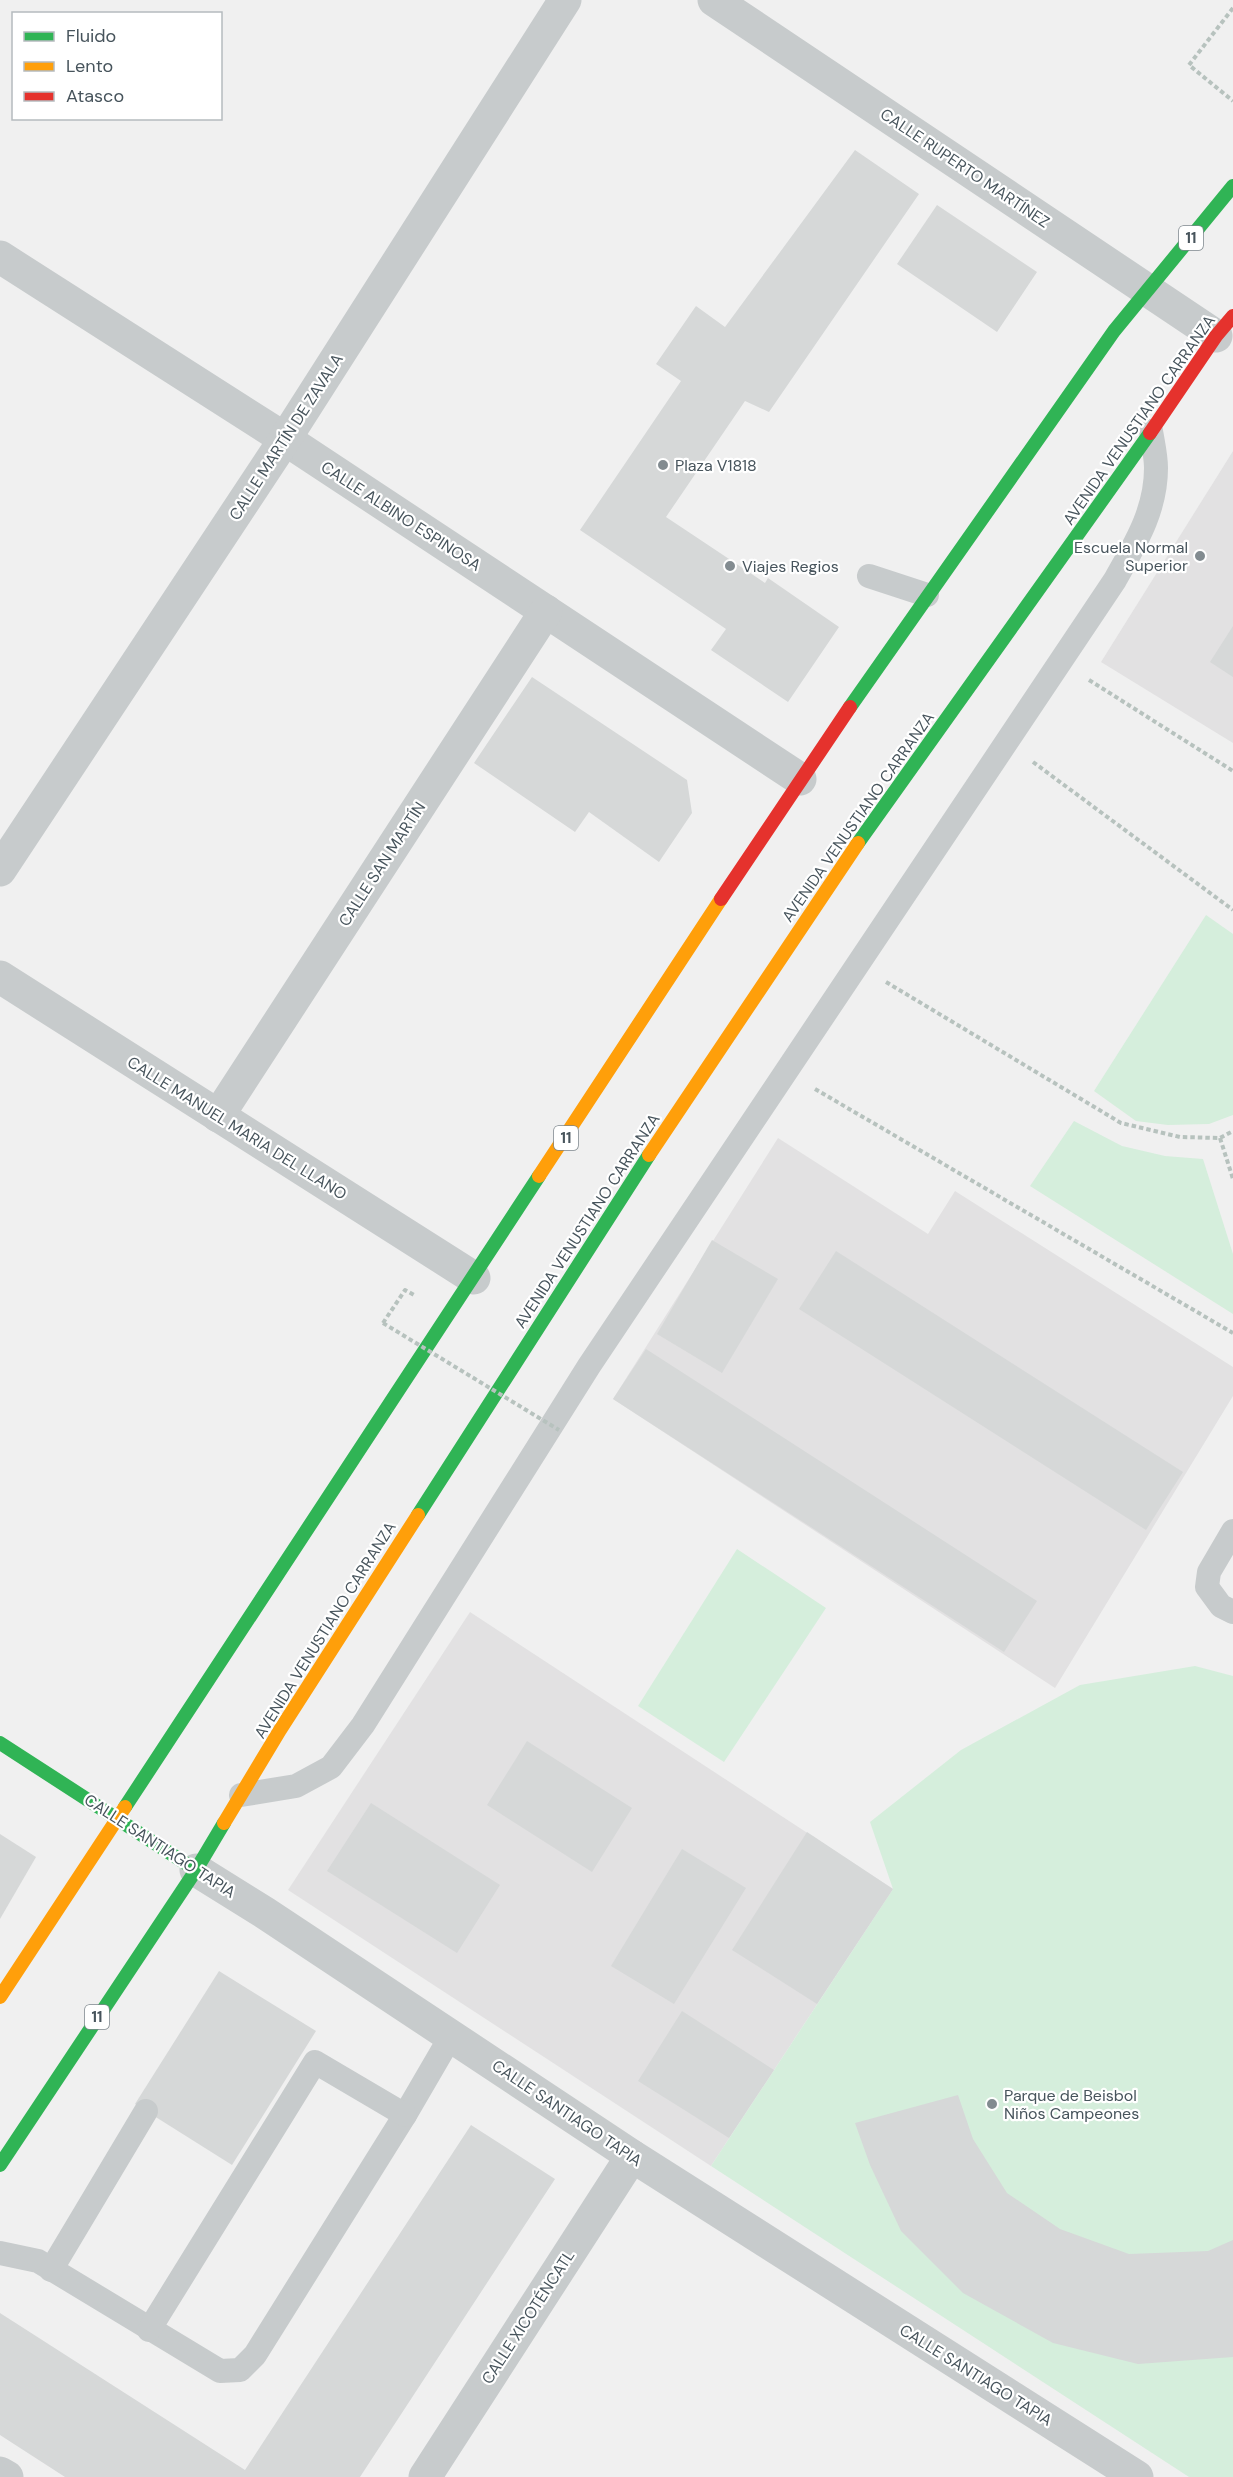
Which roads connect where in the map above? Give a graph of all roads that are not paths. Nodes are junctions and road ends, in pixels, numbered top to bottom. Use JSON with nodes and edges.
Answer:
{"nodes":[{"id":1,"x":565,"y":0,"type":"edge"},
{"id":2,"x":714,"y":0,"type":"edge"},
{"id":3,"x":1233,"y":186,"type":"edge"},
{"id":4,"x":0,"y":257,"type":"edge"},
{"id":5,"x":1147,"y":289,"type":"junction"},
{"id":6,"x":1225,"y":326,"type":"edge"},
{"id":7,"x":1152,"y":431,"type":"junction"},
{"id":8,"x":285,"y":440,"type":"junction"},
{"id":9,"x":869,"y":576,"type":"dead end"},
{"id":10,"x":927,"y":595,"type":"junction"},
{"id":11,"x":546,"y":611,"type":"junction"},
{"id":12,"x":800,"y":779,"type":"junction"},
{"id":13,"x":0,"y":870,"type":"edge"},
{"id":14,"x":0,"y":977,"type":"edge"},
{"id":15,"x":218,"y":1116,"type":"junction"},
{"id":16,"x":474,"y":1278,"type":"junction"},
{"id":17,"x":1233,"y":1531,"type":"edge"},
{"id":18,"x":1233,"y":1612,"type":"edge"},
{"id":19,"x":0,"y":1743,"type":"edge"},
{"id":20,"x":241,"y":1795,"type":"junction"},
{"id":21,"x":116,"y":1818,"type":"junction"},
{"id":22,"x":196,"y":1870,"type":"junction"},
{"id":23,"x":0,"y":1997,"type":"edge"},
{"id":24,"x":452,"y":2036,"type":"junction"},
{"id":25,"x":146,"y":2111,"type":"dead end"},
{"id":26,"x":405,"y":2115,"type":"junction"},
{"id":27,"x":632,"y":2156,"type":"junction"},
{"id":28,"x":0,"y":2165,"type":"edge"},
{"id":29,"x":0,"y":2253,"type":"edge"},
{"id":30,"x":51,"y":2270,"type":"junction"},
{"id":31,"x":149,"y":2330,"type":"junction"},
{"id":32,"x":0,"y":2473,"type":"edge"},
{"id":33,"x":7,"y":2477,"type":"edge"},
{"id":34,"x":425,"y":2477,"type":"edge"},
{"id":35,"x":1137,"y":2477,"type":"edge"}],
"edges":[{"from":1,"to":8,"type":"street","name":"CALLE MARTÍN DE ZAVALA"},
{"from":2,"to":5,"type":"street","name":"CALLE RUPERTO MARTÍNEZ"},
{"from":3,"to":5,"type":"main road","number":"11"},
{"from":4,"to":8,"type":"street","name":"CALLE ALBINO ESPINOSA"},
{"from":5,"to":6,"type":"street","name":"CALLE RUPERTO MARTÍNEZ"},
{"from":5,"to":10,"type":"main road","number":"11"},
{"from":6,"to":7,"type":"main road","name":"AVENIDA VENUSTIANO CARRANZA","number":"11"},
{"from":7,"to":20,"type":"main road","name":"AVENIDA VENUSTIANO CARRANZA","number":"11"},
{"from":7,"to":20,"type":"lane"},
{"from":8,"to":11,"type":"street","name":"CALLE ALBINO ESPINOSA"},
{"from":8,"to":13,"type":"street","name":"CALLE MARTÍN DE ZAVALA"},
{"from":9,"to":10,"type":"lane"},
{"from":10,"to":12,"type":"main road","number":"11"},
{"from":11,"to":12,"type":"street","name":"CALLE ALBINO ESPINOSA"},
{"from":11,"to":15,"type":"street","name":"CALLE SAN MARTÍN"},
{"from":12,"to":16,"type":"main road","number":"11"},
{"from":14,"to":15,"type":"street","name":"CALLE MANUEL MARIA DEL LLANO"},
{"from":15,"to":16,"type":"street","name":"CALLE MANUEL MARIA DEL LLANO"},
{"from":16,"to":21,"type":"main road","number":"11"},
{"from":17,"to":18,"type":"lane"},
{"from":19,"to":21,"type":"main road","name":"CALLE SANTIAGO TAPIA"},
{"from":20,"to":22,"type":"main road","name":"AVENIDA VENUSTIANO CARRANZA","number":"11"},
{"from":21,"to":22,"type":"main road","name":"CALLE SANTIAGO TAPIA"},
{"from":21,"to":23,"type":"main road","number":"11"},
{"from":22,"to":24,"type":"street","name":"CALLE SANTIAGO TAPIA"},
{"from":22,"to":28,"type":"main road","name":"AVENIDA VENUSTIANO CARRANZA","number":"11"},
{"from":24,"to":26,"type":"lane"},
{"from":24,"to":27,"type":"street","name":"CALLE SANTIAGO TAPIA"},
{"from":25,"to":30,"type":"lane"},
{"from":26,"to":31,"type":"lane"},
{"from":26,"to":31,"type":"lane"},
{"from":27,"to":34,"type":"street","name":"CALLE XICOTÉNCATL"},
{"from":27,"to":35,"type":"street","name":"CALLE SANTIAGO TAPIA"},
{"from":29,"to":30,"type":"lane"},
{"from":30,"to":31,"type":"lane"},
{"from":32,"to":33,"type":"street"}]}
